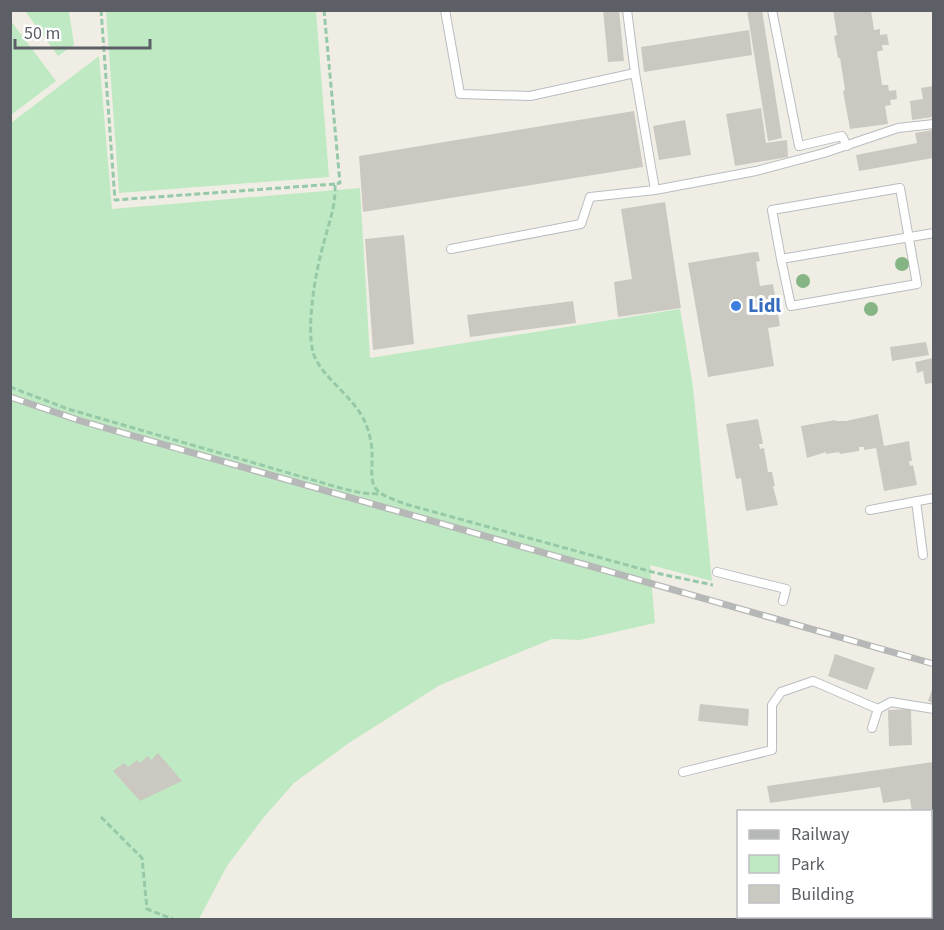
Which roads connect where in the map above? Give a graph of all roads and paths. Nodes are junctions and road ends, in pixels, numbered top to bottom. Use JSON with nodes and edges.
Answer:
{"nodes":[{"id":1,"x":101,"y":10,"type":"edge"},
{"id":2,"x":324,"y":10,"type":"edge"},
{"id":3,"x":445,"y":10,"type":"edge"},
{"id":4,"x":627,"y":10,"type":"edge"},
{"id":5,"x":772,"y":10,"type":"edge"},
{"id":6,"x":635,"y":73,"type":"junction"},
{"id":7,"x":933,"y":124,"type":"edge"},
{"id":8,"x":847,"y":146,"type":"junction"},
{"id":9,"x":335,"y":184,"type":"junction"},
{"id":10,"x":655,"y":190,"type":"junction"},
{"id":11,"x":933,"y":233,"type":"edge"},
{"id":12,"x":909,"y":237,"type":"junction"},
{"id":13,"x":451,"y":249,"type":"dead end"},
{"id":14,"x":781,"y":259,"type":"junction"},
{"id":15,"x":10,"y":387,"type":"edge"},
{"id":16,"x":381,"y":494,"type":"junction"},
{"id":17,"x":933,"y":498,"type":"edge"},
{"id":18,"x":916,"y":501,"type":"junction"},
{"id":19,"x":870,"y":510,"type":"dead end"},
{"id":20,"x":923,"y":555,"type":"dead end"},
{"id":21,"x":717,"y":572,"type":"dead end"},
{"id":22,"x":719,"y":586,"type":"dead end"},
{"id":23,"x":783,"y":601,"type":"dead end"},
{"id":24,"x":878,"y":709,"type":"junction"},
{"id":25,"x":933,"y":709,"type":"edge"},
{"id":26,"x":872,"y":728,"type":"dead end"},
{"id":27,"x":682,"y":772,"type":"dead end"},
{"id":28,"x":101,"y":817,"type":"dead end"},
{"id":29,"x":175,"y":920,"type":"edge"}],
"edges":[{"from":1,"to":9,"type":"path"},
{"from":2,"to":9,"type":"path"},
{"from":3,"to":6,"type":"lane"},
{"from":4,"to":6,"type":"lane"},
{"from":5,"to":8,"type":"lane"},
{"from":6,"to":10,"type":"lane"},
{"from":7,"to":8,"type":"lane"},
{"from":8,"to":10,"type":"lane"},
{"from":9,"to":16,"type":"path"},
{"from":10,"to":13,"type":"lane"},
{"from":11,"to":12,"type":"lane"},
{"from":12,"to":14,"type":"lane"},
{"from":12,"to":14,"type":"lane"},
{"from":12,"to":14,"type":"lane"},
{"from":15,"to":16,"type":"path"},
{"from":16,"to":22,"type":"path"},
{"from":17,"to":18,"type":"lane"},
{"from":18,"to":19,"type":"lane"},
{"from":18,"to":20,"type":"lane"},
{"from":21,"to":23,"type":"lane"},
{"from":24,"to":25,"type":"lane"},
{"from":24,"to":26,"type":"lane"},
{"from":24,"to":27,"type":"lane"},
{"from":28,"to":29,"type":"path"}]}
